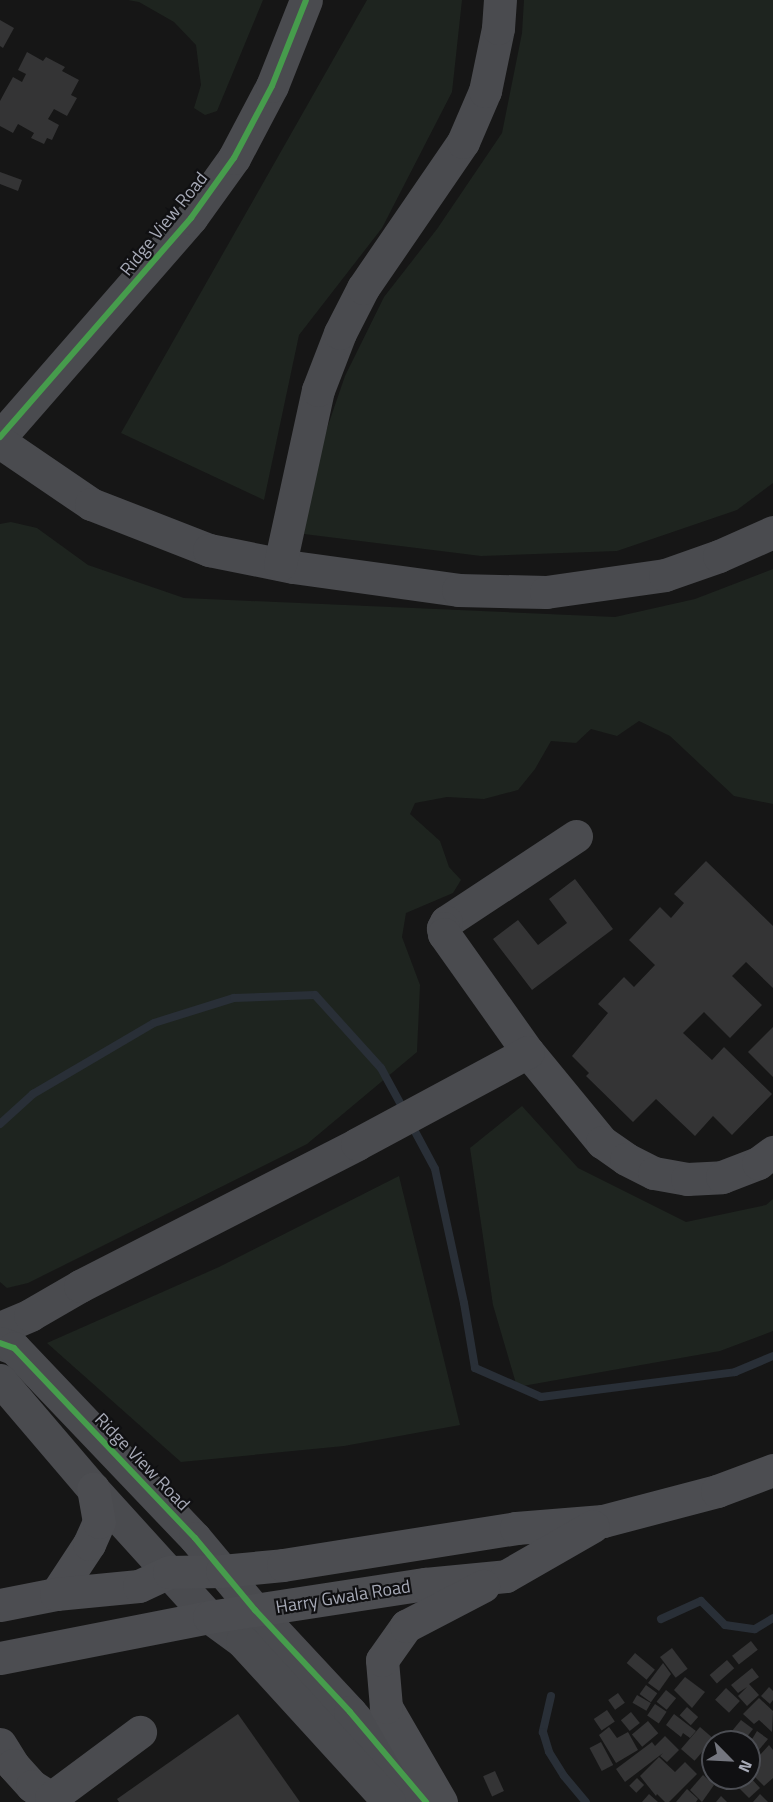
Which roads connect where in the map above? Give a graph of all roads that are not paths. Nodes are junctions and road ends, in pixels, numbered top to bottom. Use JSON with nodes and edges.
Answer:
{"nodes":[{"id":1,"x":306,"y":0,"type":"edge"},
{"id":2,"x":500,"y":0,"type":"edge"},
{"id":3,"x":0,"y":437,"type":"edge"},
{"id":4,"x":0,"y":442,"type":"edge"},
{"id":5,"x":773,"y":532,"type":"edge"},
{"id":6,"x":280,"y":564,"type":"junction"},
{"id":7,"x":576,"y":836,"type":"dead end"},
{"id":8,"x":528,"y":1052,"type":"junction"},
{"id":9,"x":773,"y":1152,"type":"edge"},
{"id":10,"x":0,"y":1328,"type":"edge"},
{"id":11,"x":0,"y":1343,"type":"edge"},
{"id":12,"x":0,"y":1380,"type":"edge"},
{"id":13,"x":773,"y":1470,"type":"edge"},
{"id":14,"x":93,"y":1489,"type":"junction"},
{"id":15,"x":603,"y":1521,"type":"junction"},
{"id":16,"x":222,"y":1571,"type":"junction"},
{"id":17,"x":170,"y":1572,"type":"junction"},
{"id":18,"x":506,"y":1576,"type":"junction"},
{"id":19,"x":56,"y":1594,"type":"junction"},
{"id":20,"x":0,"y":1605,"type":"edge"},
{"id":21,"x":255,"y":1610,"type":"junction"},
{"id":22,"x":209,"y":1617,"type":"junction"},
{"id":23,"x":0,"y":1658,"type":"edge"},
{"id":24,"x":140,"y":1732,"type":"dead end"},
{"id":25,"x":0,"y":1744,"type":"edge"},
{"id":26,"x":389,"y":1802,"type":"edge"},
{"id":27,"x":426,"y":1802,"type":"edge"},
{"id":28,"x":441,"y":1802,"type":"edge"}],
"edges":[{"from":1,"to":3,"type":"street","name":"Ridge View Road"},
{"from":2,"to":6,"type":"street"},
{"from":4,"to":6,"type":"street"},
{"from":5,"to":6,"type":"street"},
{"from":7,"to":8,"type":"street"},
{"from":8,"to":9,"type":"street"},
{"from":8,"to":10,"type":"street"},
{"from":11,"to":16,"type":"street","name":"Ridge View Road"},
{"from":12,"to":14,"type":"street"},
{"from":13,"to":15,"type":"main road","name":"Harry Gwala Road"},
{"from":14,"to":17,"type":"street"},
{"from":14,"to":19,"type":"main road"},
{"from":15,"to":16,"type":"main road","name":"Harry Gwala Road"},
{"from":15,"to":18,"type":"main road","name":"Harry Gwala Road"},
{"from":16,"to":17,"type":"main road","name":"Harry Gwala Road"},
{"from":16,"to":21,"type":"street","name":"Ridge View Road"},
{"from":17,"to":19,"type":"main road","name":"Harry Gwala Road"},
{"from":17,"to":22,"type":"street"},
{"from":18,"to":21,"type":"main road","name":"Harry Gwala Road"},
{"from":18,"to":28,"type":"main road"},
{"from":19,"to":20,"type":"main road","name":"Harry Gwala Road"},
{"from":21,"to":22,"type":"main road","name":"Harry Gwala Road"},
{"from":21,"to":27,"type":"street","name":"Ridge View Road"},
{"from":22,"to":23,"type":"main road","name":"Harry Gwala Road"},
{"from":22,"to":26,"type":"street"},
{"from":24,"to":25,"type":"street"}]}
